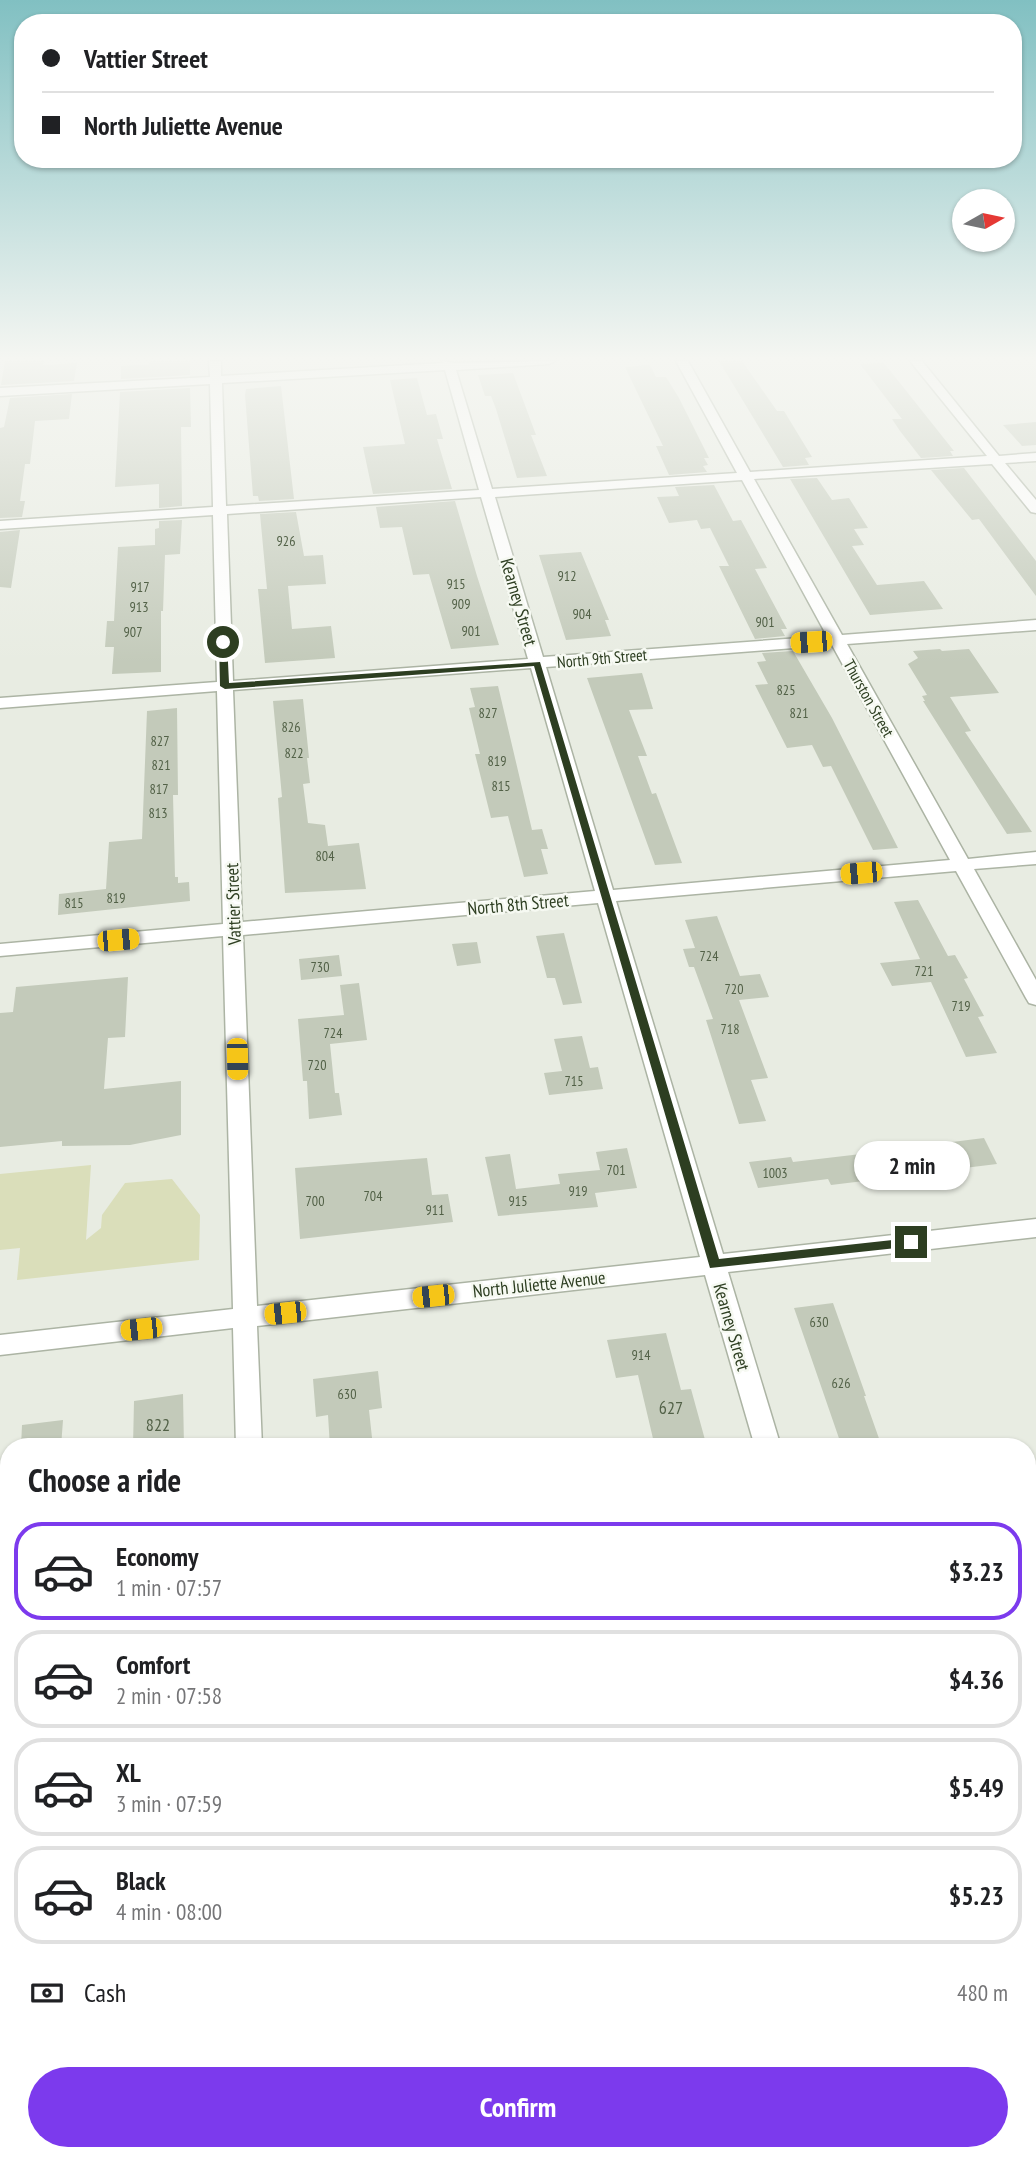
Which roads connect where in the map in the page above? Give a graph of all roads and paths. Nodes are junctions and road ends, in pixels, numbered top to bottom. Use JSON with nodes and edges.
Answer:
{"nodes":[{"id":1,"x":218,"y":462,"type":"edge"},
{"id":2,"x":478,"y":462,"type":"edge"},
{"id":3,"x":738,"y":462,"type":"edge"},
{"id":4,"x":968,"y":462,"type":"edge"},
{"id":5,"x":997,"y":462,"type":"edge"},
{"id":6,"x":746,"y":476,"type":"junction"},
{"id":7,"x":487,"y":493,"type":"junction"},
{"id":8,"x":1036,"y":509,"type":"edge"},
{"id":9,"x":219,"y":511,"type":"junction"},
{"id":10,"x":0,"y":525,"type":"edge"},
{"id":11,"x":1036,"y":625,"type":"edge"},
{"id":12,"x":837,"y":640,"type":"junction"},
{"id":13,"x":537,"y":664,"type":"junction"},
{"id":14,"x":225,"y":686,"type":"junction"},
{"id":15,"x":0,"y":703,"type":"edge"},
{"id":16,"x":1036,"y":858,"type":"edge"},
{"id":17,"x":962,"y":864,"type":"junction"},
{"id":18,"x":606,"y":896,"type":"junction"},
{"id":19,"x":234,"y":929,"type":"junction"},
{"id":20,"x":0,"y":950,"type":"edge"},
{"id":21,"x":1036,"y":998,"type":"edge"},
{"id":22,"x":1036,"y":1228,"type":"edge"},
{"id":23,"x":714,"y":1265,"type":"junction"},
{"id":24,"x":245,"y":1317,"type":"junction"},
{"id":25,"x":0,"y":1345,"type":"edge"},
{"id":26,"x":249,"y":1438,"type":"edge"},
{"id":27,"x":765,"y":1438,"type":"edge"}],
"edges":[{"from":1,"to":9,"type":"street","name":"Vattier Street"},
{"from":2,"to":7,"type":"street","name":"Kearney Street"},
{"from":3,"to":6,"type":"street","name":"Thurston Street"},
{"from":4,"to":6,"type":"street"},
{"from":5,"to":8,"type":"street"},
{"from":6,"to":7,"type":"street"},
{"from":6,"to":12,"type":"street","name":"Thurston Street"},
{"from":7,"to":9,"type":"street"},
{"from":7,"to":13,"type":"street","name":"Kearney Street"},
{"from":9,"to":10,"type":"street"},
{"from":9,"to":14,"type":"street","name":"Vattier Street"},
{"from":11,"to":12,"type":"street","name":"North 9th Street"},
{"from":12,"to":13,"type":"street","name":"North 9th Street"},
{"from":12,"to":17,"type":"street","name":"Thurston Street"},
{"from":13,"to":14,"type":"street","name":"North 9th Street"},
{"from":13,"to":18,"type":"street","name":"Kearney Street"},
{"from":14,"to":15,"type":"street","name":"North 9th Street"},
{"from":14,"to":19,"type":"street","name":"Vattier Street"},
{"from":16,"to":17,"type":"street","name":"North 8th Street"},
{"from":17,"to":18,"type":"street","name":"North 8th Street"},
{"from":17,"to":21,"type":"street","name":"Thurston Street"},
{"from":18,"to":19,"type":"street","name":"North 8th Street"},
{"from":18,"to":23,"type":"street","name":"Kearney Street"},
{"from":19,"to":20,"type":"street","name":"North 8th Street"},
{"from":19,"to":24,"type":"street","name":"Vattier Street"},
{"from":22,"to":23,"type":"street","name":"North Juliette Avenue"},
{"from":23,"to":24,"type":"street","name":"North Juliette Avenue"},
{"from":23,"to":27,"type":"street","name":"Kearney Street"},
{"from":24,"to":25,"type":"street","name":"North Juliette Avenue"},
{"from":24,"to":26,"type":"street","name":"Vattier Street"}]}
